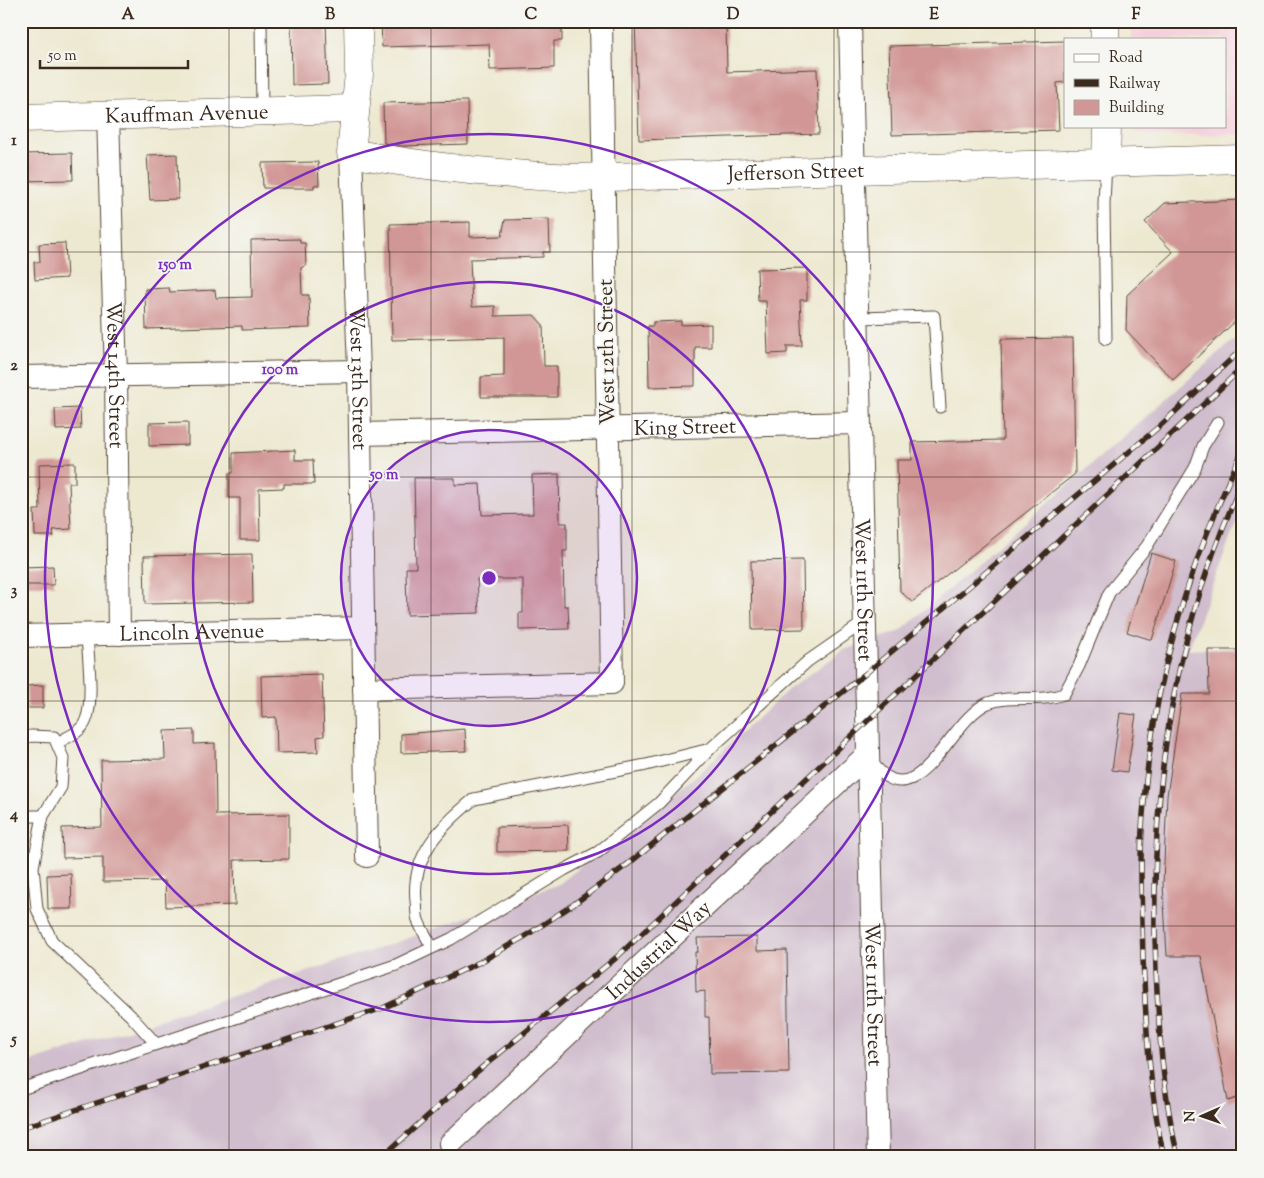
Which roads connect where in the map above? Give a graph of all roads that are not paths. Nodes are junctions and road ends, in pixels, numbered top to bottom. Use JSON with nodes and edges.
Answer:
{"nodes":[{"id":1,"x":261,"y":21,"type":"edge"},
{"id":2,"x":358,"y":21,"type":"edge"},
{"id":3,"x":601,"y":21,"type":"edge"},
{"id":4,"x":850,"y":21,"type":"edge"},
{"id":5,"x":1105,"y":21,"type":"edge"},
{"id":6,"x":1105,"y":38,"type":"edge"},
{"id":7,"x":354,"y":109,"type":"junction"},
{"id":8,"x":262,"y":112,"type":"junction"},
{"id":9,"x":108,"y":116,"type":"junction"},
{"id":10,"x":21,"y":118,"type":"edge"},
{"id":11,"x":1107,"y":128,"type":"edge"},
{"id":12,"x":351,"y":153,"type":"junction"},
{"id":13,"x":1243,"y":159,"type":"edge"},
{"id":14,"x":1106,"y":162,"type":"junction"},
{"id":15,"x":853,"y":170,"type":"junction"},
{"id":16,"x":604,"y":177,"type":"junction"},
{"id":17,"x":857,"y":318,"type":"junction"},
{"id":18,"x":1106,"y":338,"type":"dead end"},
{"id":19,"x":359,"y":371,"type":"junction"},
{"id":20,"x":116,"y":375,"type":"junction"},
{"id":21,"x":21,"y":377,"type":"edge"},
{"id":22,"x":940,"y":407,"type":"dead end"},
{"id":23,"x":1218,"y":422,"type":"dead end"},
{"id":24,"x":860,"y":423,"type":"junction"},
{"id":25,"x":607,"y":428,"type":"junction"},
{"id":26,"x":360,"y":434,"type":"junction"},
{"id":27,"x":864,"y":622,"type":"junction"},
{"id":28,"x":363,"y":628,"type":"junction"},
{"id":29,"x":119,"y":634,"type":"junction"},
{"id":30,"x":87,"y":635,"type":"junction"},
{"id":31,"x":21,"y":636,"type":"edge"},
{"id":32,"x":364,"y":689,"type":"junction"},
{"id":33,"x":21,"y":738,"type":"edge"},
{"id":34,"x":57,"y":743,"type":"junction"},
{"id":35,"x":710,"y":749,"type":"junction"},
{"id":36,"x":867,"y":756,"type":"junction"},
{"id":37,"x":21,"y":816,"type":"edge"},
{"id":38,"x":43,"y":816,"type":"junction"},
{"id":39,"x":367,"y":856,"type":"dead end"},
{"id":40,"x":432,"y":947,"type":"junction"},
{"id":41,"x":156,"y":1044,"type":"junction"},
{"id":42,"x":21,"y":1089,"type":"edge"},
{"id":43,"x":450,"y":1144,"type":"dead end"},
{"id":44,"x":878,"y":1157,"type":"edge"}],
"edges":[{"from":1,"to":8,"type":"lane"},
{"from":2,"to":7,"type":"street","name":"West 13th Street"},
{"from":3,"to":16,"type":"street","name":"West 12th Street"},
{"from":4,"to":15,"type":"street","name":"West 11th Street"},
{"from":5,"to":6,"type":"street"},
{"from":7,"to":8,"type":"street","name":"Kauffman Avenue"},
{"from":7,"to":12,"type":"street","name":"West 13th Street"},
{"from":8,"to":9,"type":"street","name":"Kauffman Avenue"},
{"from":9,"to":10,"type":"street","name":"Kauffman Avenue"},
{"from":9,"to":20,"type":"street","name":"West 14th Street"},
{"from":11,"to":14,"type":"street"},
{"from":12,"to":16,"type":"street","name":"Jefferson Street"},
{"from":12,"to":19,"type":"street","name":"West 13th Street"},
{"from":13,"to":14,"type":"street","name":"Jefferson Street"},
{"from":14,"to":15,"type":"street","name":"Jefferson Street"},
{"from":14,"to":18,"type":"lane"},
{"from":15,"to":16,"type":"street","name":"Jefferson Street"},
{"from":15,"to":17,"type":"street","name":"West 11th Street"},
{"from":16,"to":25,"type":"street","name":"West 12th Street"},
{"from":17,"to":22,"type":"lane"},
{"from":17,"to":24,"type":"street","name":"West 11th Street"},
{"from":19,"to":20,"type":"street"},
{"from":19,"to":26,"type":"street","name":"West 13th Street"},
{"from":20,"to":21,"type":"street"},
{"from":20,"to":29,"type":"street","name":"West 14th Street"},
{"from":23,"to":36,"type":"lane"},
{"from":24,"to":25,"type":"street","name":"King Street"},
{"from":24,"to":27,"type":"street","name":"West 11th Street"},
{"from":25,"to":26,"type":"street","name":"King Street"},
{"from":25,"to":32,"type":"street","name":"West 12th Street"},
{"from":26,"to":28,"type":"street","name":"West 13th Street"},
{"from":27,"to":35,"type":"lane"},
{"from":27,"to":36,"type":"street","name":"West 11th Street"},
{"from":28,"to":29,"type":"street","name":"Lincoln Avenue"},
{"from":28,"to":32,"type":"street","name":"West 13th Street"},
{"from":29,"to":30,"type":"street","name":"Lincoln Avenue"},
{"from":30,"to":31,"type":"street","name":"Lincoln Avenue"},
{"from":30,"to":34,"type":"lane"},
{"from":32,"to":39,"type":"street","name":"West 13th Street"},
{"from":33,"to":34,"type":"lane"},
{"from":34,"to":38,"type":"lane"},
{"from":35,"to":40,"type":"lane"},
{"from":35,"to":40,"type":"lane"},
{"from":36,"to":43,"type":"street","name":"Industrial Way"},
{"from":36,"to":44,"type":"street","name":"West 11th Street"},
{"from":37,"to":38,"type":"lane"},
{"from":38,"to":41,"type":"lane"},
{"from":40,"to":41,"type":"lane"},
{"from":41,"to":42,"type":"lane"}]}
